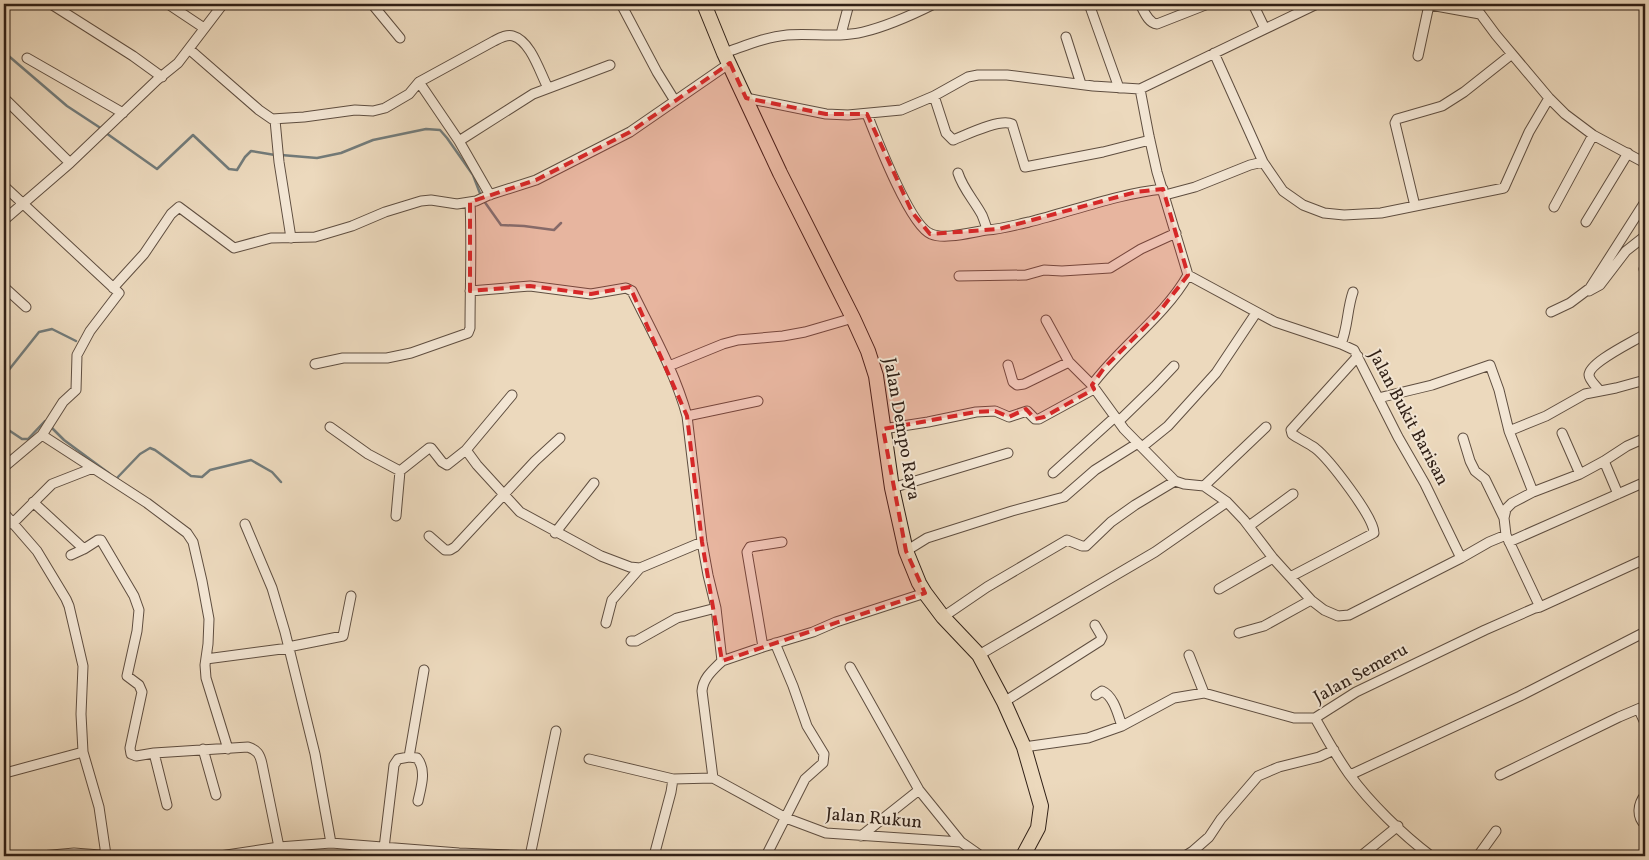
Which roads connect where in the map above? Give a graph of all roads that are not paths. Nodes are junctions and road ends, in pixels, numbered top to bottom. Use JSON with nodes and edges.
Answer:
{"nodes":[{"id":1,"x":51,"y":4,"type":"edge"},
{"id":2,"x":168,"y":4,"type":"edge"},
{"id":3,"x":223,"y":4,"type":"edge"},
{"id":4,"x":372,"y":4,"type":"edge"},
{"id":5,"x":621,"y":4,"type":"edge"},
{"id":6,"x":704,"y":4,"type":"edge"},
{"id":7,"x":849,"y":4,"type":"edge"},
{"id":8,"x":934,"y":4,"type":"edge"},
{"id":9,"x":1089,"y":4,"type":"edge"},
{"id":10,"x":1140,"y":4,"type":"edge"},
{"id":11,"x":1208,"y":4,"type":"edge"},
{"id":12,"x":1254,"y":4,"type":"edge"},
{"id":13,"x":1317,"y":4,"type":"edge"},
{"id":14,"x":1473,"y":4,"type":"edge"},
{"id":15,"x":1427,"y":5,"type":"edge"},
{"id":16,"x":1480,"y":14,"type":"junction"},
{"id":17,"x":204,"y":28,"type":"junction"},
{"id":18,"x":1265,"y":29,"type":"junction"},
{"id":19,"x":841,"y":34,"type":"junction"},
{"id":20,"x":1066,"y":37,"type":"dead end"},
{"id":21,"x":400,"y":38,"type":"dead end"},
{"id":22,"x":189,"y":49,"type":"junction"},
{"id":23,"x":1214,"y":53,"type":"junction"},
{"id":24,"x":1512,"y":54,"type":"junction"},
{"id":25,"x":1418,"y":56,"type":"dead end"},
{"id":26,"x":27,"y":58,"type":"dead end"},
{"id":27,"x":727,"y":58,"type":"junction"},
{"id":28,"x":610,"y":65,"type":"dead end"},
{"id":29,"x":162,"y":77,"type":"junction"},
{"id":30,"x":419,"y":82,"type":"junction"},
{"id":31,"x":1082,"y":84,"type":"junction"},
{"id":32,"x":548,"y":88,"type":"junction"},
{"id":33,"x":1118,"y":88,"type":"junction"},
{"id":34,"x":1140,"y":89,"type":"junction"},
{"id":35,"x":934,"y":96,"type":"junction"},
{"id":36,"x":4,"y":98,"type":"edge"},
{"id":37,"x":746,"y":98,"type":"junction"},
{"id":38,"x":1549,"y":98,"type":"junction"},
{"id":39,"x":676,"y":101,"type":"junction"},
{"id":40,"x":123,"y":112,"type":"junction"},
{"id":41,"x":868,"y":114,"type":"junction"},
{"id":42,"x":275,"y":120,"type":"junction"},
{"id":43,"x":1593,"y":135,"type":"junction"},
{"id":44,"x":1150,"y":140,"type":"junction"},
{"id":45,"x":459,"y":141,"type":"junction"},
{"id":46,"x":1628,"y":153,"type":"junction"},
{"id":47,"x":1264,"y":162,"type":"junction"},
{"id":48,"x":70,"y":163,"type":"junction"},
{"id":49,"x":1645,"y":163,"type":"edge"},
{"id":50,"x":958,"y":173,"type":"dead end"},
{"id":51,"x":4,"y":186,"type":"edge"},
{"id":52,"x":1164,"y":192,"type":"junction"},
{"id":53,"x":489,"y":195,"type":"junction"},
{"id":54,"x":473,"y":202,"type":"junction"},
{"id":55,"x":1645,"y":202,"type":"edge"},
{"id":56,"x":23,"y":203,"type":"junction"},
{"id":57,"x":1415,"y":206,"type":"junction"},
{"id":58,"x":1554,"y":207,"type":"dead end"},
{"id":59,"x":4,"y":220,"type":"edge"},
{"id":60,"x":1586,"y":222,"type":"dead end"},
{"id":61,"x":987,"y":230,"type":"junction"},
{"id":62,"x":1176,"y":233,"type":"junction"},
{"id":63,"x":1645,"y":236,"type":"edge"},
{"id":64,"x":291,"y":238,"type":"junction"},
{"id":65,"x":1645,"y":266,"type":"edge"},
{"id":66,"x":1645,"y":270,"type":"edge"},
{"id":67,"x":1188,"y":275,"type":"junction"},
{"id":68,"x":959,"y":276,"type":"dead end"},
{"id":69,"x":4,"y":288,"type":"edge"},
{"id":70,"x":113,"y":288,"type":"junction"},
{"id":71,"x":470,"y":291,"type":"junction"},
{"id":72,"x":1353,"y":292,"type":"dead end"},
{"id":73,"x":1582,"y":294,"type":"junction"},
{"id":74,"x":26,"y":307,"type":"dead end"},
{"id":75,"x":1551,"y":312,"type":"dead end"},
{"id":76,"x":1256,"y":313,"type":"junction"},
{"id":77,"x":853,"y":318,"type":"junction"},
{"id":78,"x":1046,"y":320,"type":"dead end"},
{"id":79,"x":1645,"y":334,"type":"edge"},
{"id":80,"x":1342,"y":344,"type":"junction"},
{"id":81,"x":1358,"y":356,"type":"junction"},
{"id":82,"x":1069,"y":362,"type":"junction"},
{"id":83,"x":315,"y":364,"type":"dead end"},
{"id":84,"x":1008,"y":365,"type":"dead end"},
{"id":85,"x":669,"y":366,"type":"junction"},
{"id":86,"x":1174,"y":366,"type":"dead end"},
{"id":87,"x":1645,"y":380,"type":"edge"},
{"id":88,"x":1093,"y":387,"type":"junction"},
{"id":89,"x":1600,"y":391,"type":"junction"},
{"id":90,"x":512,"y":395,"type":"dead end"},
{"id":91,"x":1378,"y":398,"type":"junction"},
{"id":92,"x":758,"y":401,"type":"dead end"},
{"id":93,"x":688,"y":416,"type":"junction"},
{"id":94,"x":1117,"y":419,"type":"junction"},
{"id":95,"x":330,"y":427,"type":"dead end"},
{"id":96,"x":1266,"y":427,"type":"dead end"},
{"id":97,"x":883,"y":429,"type":"junction"},
{"id":98,"x":1509,"y":431,"type":"junction"},
{"id":99,"x":1562,"y":433,"type":"dead end"},
{"id":100,"x":43,"y":434,"type":"junction"},
{"id":101,"x":560,"y":438,"type":"dead end"},
{"id":102,"x":1463,"y":438,"type":"dead end"},
{"id":103,"x":1645,"y":438,"type":"edge"},
{"id":104,"x":1140,"y":445,"type":"junction"},
{"id":105,"x":466,"y":450,"type":"junction"},
{"id":106,"x":1008,"y":453,"type":"dead end"},
{"id":107,"x":1604,"y":461,"type":"junction"},
{"id":108,"x":4,"y":467,"type":"edge"},
{"id":109,"x":93,"y":468,"type":"junction"},
{"id":110,"x":400,"y":472,"type":"junction"},
{"id":111,"x":1053,"y":473,"type":"dead end"},
{"id":112,"x":1580,"y":474,"type":"junction"},
{"id":113,"x":1175,"y":481,"type":"junction"},
{"id":114,"x":1645,"y":482,"type":"edge"},
{"id":115,"x":594,"y":483,"type":"dead end"},
{"id":116,"x":1204,"y":486,"type":"junction"},
{"id":117,"x":892,"y":488,"type":"junction"},
{"id":118,"x":1533,"y":492,"type":"junction"},
{"id":119,"x":1293,"y":494,"type":"dead end"},
{"id":120,"x":1618,"y":494,"type":"junction"},
{"id":121,"x":503,"y":495,"type":"junction"},
{"id":122,"x":34,"y":502,"type":"junction"},
{"id":123,"x":1227,"y":502,"type":"junction"},
{"id":124,"x":4,"y":513,"type":"edge"},
{"id":125,"x":396,"y":516,"type":"dead end"},
{"id":126,"x":1504,"y":518,"type":"junction"},
{"id":127,"x":12,"y":524,"type":"junction"},
{"id":128,"x":245,"y":524,"type":"dead end"},
{"id":129,"x":1250,"y":526,"type":"junction"},
{"id":130,"x":555,"y":533,"type":"junction"},
{"id":131,"x":429,"y":536,"type":"dead end"},
{"id":132,"x":1508,"y":539,"type":"junction"},
{"id":133,"x":702,"y":542,"type":"junction"},
{"id":134,"x":782,"y":542,"type":"dead end"},
{"id":135,"x":84,"y":549,"type":"junction"},
{"id":136,"x":906,"y":551,"type":"junction"},
{"id":137,"x":72,"y":555,"type":"dead end"},
{"id":138,"x":1273,"y":558,"type":"junction"},
{"id":139,"x":1461,"y":558,"type":"junction"},
{"id":140,"x":1645,"y":559,"type":"edge"},
{"id":141,"x":640,"y":568,"type":"junction"},
{"id":142,"x":1290,"y":577,"type":"junction"},
{"id":143,"x":1219,"y":589,"type":"dead end"},
{"id":144,"x":925,"y":593,"type":"junction"},
{"id":145,"x":351,"y":596,"type":"dead end"},
{"id":146,"x":1311,"y":600,"type":"junction"},
{"id":147,"x":1540,"y":607,"type":"junction"},
{"id":148,"x":716,"y":608,"type":"junction"},
{"id":149,"x":943,"y":617,"type":"junction"},
{"id":150,"x":606,"y":623,"type":"dead end"},
{"id":151,"x":1095,"y":625,"type":"dead end"},
{"id":152,"x":1645,"y":632,"type":"edge"},
{"id":153,"x":1239,"y":633,"type":"dead end"},
{"id":154,"x":631,"y":640,"type":"dead end"},
{"id":155,"x":775,"y":643,"type":"junction"},
{"id":156,"x":763,"y":647,"type":"junction"},
{"id":157,"x":289,"y":648,"type":"junction"},
{"id":158,"x":978,"y":655,"type":"junction"},
{"id":159,"x":1189,"y":655,"type":"dead end"},
{"id":160,"x":206,"y":659,"type":"junction"},
{"id":161,"x":722,"y":661,"type":"junction"},
{"id":162,"x":850,"y":667,"type":"dead end"},
{"id":163,"x":424,"y":670,"type":"dead end"},
{"id":164,"x":1096,"y":694,"type":"dead end"},
{"id":165,"x":1204,"y":694,"type":"junction"},
{"id":166,"x":1004,"y":702,"type":"junction"},
{"id":167,"x":1642,"y":708,"type":"edge"},
{"id":168,"x":1315,"y":718,"type":"junction"},
{"id":169,"x":1645,"y":723,"type":"edge"},
{"id":170,"x":1122,"y":726,"type":"junction"},
{"id":171,"x":556,"y":731,"type":"dead end"},
{"id":172,"x":1024,"y":747,"type":"junction"},
{"id":173,"x":203,"y":749,"type":"junction"},
{"id":174,"x":228,"y":749,"type":"junction"},
{"id":175,"x":1334,"y":750,"type":"junction"},
{"id":176,"x":83,"y":752,"type":"junction"},
{"id":177,"x":154,"y":753,"type":"junction"},
{"id":178,"x":409,"y":756,"type":"junction"},
{"id":179,"x":589,"y":759,"type":"dead end"},
{"id":180,"x":4,"y":769,"type":"edge"},
{"id":181,"x":1350,"y":775,"type":"junction"},
{"id":182,"x":1500,"y":775,"type":"dead end"},
{"id":183,"x":713,"y":778,"type":"junction"},
{"id":184,"x":673,"y":779,"type":"junction"},
{"id":185,"x":919,"y":790,"type":"junction"},
{"id":186,"x":216,"y":795,"type":"dead end"},
{"id":187,"x":1645,"y":795,"type":"edge"},
{"id":188,"x":418,"y":801,"type":"dead end"},
{"id":189,"x":167,"y":805,"type":"dead end"},
{"id":190,"x":786,"y":818,"type":"junction"},
{"id":191,"x":1645,"y":825,"type":"edge"},
{"id":192,"x":1398,"y":826,"type":"junction"},
{"id":193,"x":1496,"y":831,"type":"dead end"},
{"id":194,"x":861,"y":836,"type":"junction"},
{"id":195,"x":961,"y":842,"type":"junction"},
{"id":196,"x":330,"y":843,"type":"junction"},
{"id":197,"x":279,"y":847,"type":"junction"},
{"id":198,"x":384,"y":848,"type":"junction"},
{"id":199,"x":1192,"y":854,"type":"edge"},
{"id":200,"x":41,"y":856,"type":"edge"},
{"id":201,"x":109,"y":856,"type":"edge"},
{"id":202,"x":220,"y":856,"type":"edge"},
{"id":203,"x":530,"y":856,"type":"edge"},
{"id":204,"x":654,"y":856,"type":"edge"},
{"id":205,"x":766,"y":856,"type":"edge"},
{"id":206,"x":981,"y":856,"type":"edge"},
{"id":207,"x":1023,"y":856,"type":"edge"},
{"id":208,"x":1361,"y":856,"type":"edge"},
{"id":209,"x":1431,"y":856,"type":"edge"},
{"id":210,"x":1478,"y":856,"type":"edge"}],
"edges":[{"from":1,"to":29,"type":"street"},
{"from":2,"to":17,"type":"street"},
{"from":3,"to":17,"type":"street"},
{"from":4,"to":21,"type":"street"},
{"from":5,"to":39,"type":"street"},
{"from":6,"to":27,"type":"main road","name":"Jalan Dempo Raya"},
{"from":7,"to":19,"type":"street"},
{"from":8,"to":19,"type":"street"},
{"from":9,"to":33,"type":"street"},
{"from":10,"to":11,"type":"street"},
{"from":12,"to":18,"type":"street"},
{"from":13,"to":18,"type":"street"},
{"from":14,"to":16,"type":"street"},
{"from":15,"to":16,"type":"street"},
{"from":15,"to":25,"type":"street"},
{"from":16,"to":24,"type":"street"},
{"from":17,"to":22,"type":"street"},
{"from":18,"to":23,"type":"street"},
{"from":19,"to":27,"type":"street"},
{"from":20,"to":31,"type":"street"},
{"from":22,"to":29,"type":"street"},
{"from":22,"to":42,"type":"street"},
{"from":23,"to":34,"type":"street"},
{"from":23,"to":47,"type":"street"},
{"from":24,"to":38,"type":"street"},
{"from":24,"to":57,"type":"street"},
{"from":26,"to":40,"type":"street"},
{"from":27,"to":37,"type":"main road","name":"Jalan Dempo Raya"},
{"from":27,"to":39,"type":"street"},
{"from":28,"to":32,"type":"street"},
{"from":29,"to":40,"type":"street"},
{"from":30,"to":32,"type":"street"},
{"from":30,"to":42,"type":"street"},
{"from":30,"to":45,"type":"street"},
{"from":31,"to":33,"type":"street"},
{"from":31,"to":35,"type":"street"},
{"from":32,"to":45,"type":"street"},
{"from":33,"to":34,"type":"street"},
{"from":34,"to":44,"type":"street"},
{"from":35,"to":41,"type":"street"},
{"from":35,"to":44,"type":"street"},
{"from":36,"to":48,"type":"street"},
{"from":37,"to":41,"type":"street"},
{"from":37,"to":77,"type":"main road","name":"Jalan Dempo Raya"},
{"from":38,"to":43,"type":"street"},
{"from":38,"to":57,"type":"street"},
{"from":39,"to":53,"type":"street"},
{"from":40,"to":48,"type":"street"},
{"from":41,"to":61,"type":"street"},
{"from":42,"to":64,"type":"street"},
{"from":43,"to":46,"type":"street"},
{"from":43,"to":58,"type":"street"},
{"from":44,"to":52,"type":"street"},
{"from":45,"to":53,"type":"street"},
{"from":46,"to":49,"type":"street"},
{"from":46,"to":60,"type":"street"},
{"from":47,"to":52,"type":"street"},
{"from":47,"to":57,"type":"street"},
{"from":48,"to":56,"type":"street"},
{"from":50,"to":61,"type":"street"},
{"from":51,"to":56,"type":"street"},
{"from":52,"to":61,"type":"street"},
{"from":52,"to":62,"type":"street"},
{"from":53,"to":54,"type":"street"},
{"from":54,"to":64,"type":"street"},
{"from":54,"to":71,"type":"street"},
{"from":55,"to":73,"type":"street"},
{"from":56,"to":59,"type":"street"},
{"from":56,"to":70,"type":"street"},
{"from":62,"to":67,"type":"street"},
{"from":62,"to":68,"type":"street"},
{"from":63,"to":73,"type":"street"},
{"from":64,"to":70,"type":"street"},
{"from":65,"to":66,"type":"street"},
{"from":67,"to":76,"type":"street","name":"Jalan Bukit Barisan"},
{"from":67,"to":88,"type":"street"},
{"from":69,"to":74,"type":"street"},
{"from":70,"to":100,"type":"street"},
{"from":71,"to":83,"type":"street"},
{"from":71,"to":85,"type":"street"},
{"from":72,"to":80,"type":"street"},
{"from":73,"to":75,"type":"street"},
{"from":76,"to":80,"type":"street","name":"Jalan Bukit Barisan"},
{"from":76,"to":104,"type":"street"},
{"from":77,"to":85,"type":"street"},
{"from":77,"to":97,"type":"main road","name":"Jalan Dempo Raya"},
{"from":78,"to":82,"type":"street"},
{"from":79,"to":89,"type":"street"},
{"from":80,"to":81,"type":"street","name":"Jalan Bukit Barisan"},
{"from":81,"to":91,"type":"street","name":"Jalan Bukit Barisan"},
{"from":81,"to":142,"type":"street"},
{"from":82,"to":84,"type":"street"},
{"from":82,"to":88,"type":"street"},
{"from":85,"to":93,"type":"street"},
{"from":86,"to":94,"type":"street"},
{"from":87,"to":89,"type":"street"},
{"from":88,"to":94,"type":"street"},
{"from":88,"to":97,"type":"street"},
{"from":89,"to":98,"type":"street"},
{"from":90,"to":105,"type":"street"},
{"from":91,"to":98,"type":"street"},
{"from":91,"to":139,"type":"street","name":"Jalan Bukit Barisan"},
{"from":92,"to":93,"type":"street"},
{"from":93,"to":133,"type":"street"},
{"from":94,"to":104,"type":"street"},
{"from":94,"to":111,"type":"street"},
{"from":95,"to":110,"type":"street"},
{"from":96,"to":116,"type":"street"},
{"from":97,"to":117,"type":"main road","name":"Jalan Dempo Raya"},
{"from":98,"to":118,"type":"street"},
{"from":99,"to":112,"type":"street"},
{"from":100,"to":108,"type":"street"},
{"from":100,"to":109,"type":"street"},
{"from":101,"to":121,"type":"street"},
{"from":102,"to":126,"type":"street"},
{"from":103,"to":107,"type":"street"},
{"from":104,"to":113,"type":"street"},
{"from":104,"to":136,"type":"street"},
{"from":105,"to":110,"type":"street"},
{"from":105,"to":121,"type":"street"},
{"from":106,"to":117,"type":"street"},
{"from":107,"to":112,"type":"street"},
{"from":107,"to":120,"type":"street"},
{"from":109,"to":122,"type":"street"},
{"from":109,"to":160,"type":"street"},
{"from":110,"to":125,"type":"street"},
{"from":112,"to":118,"type":"street"},
{"from":113,"to":116,"type":"street"},
{"from":113,"to":149,"type":"street"},
{"from":114,"to":120,"type":"street"},
{"from":115,"to":130,"type":"street"},
{"from":116,"to":123,"type":"street"},
{"from":117,"to":136,"type":"main road","name":"Jalan Dempo Raya"},
{"from":118,"to":126,"type":"street"},
{"from":119,"to":129,"type":"street"},
{"from":120,"to":132,"type":"street"},
{"from":121,"to":130,"type":"street"},
{"from":121,"to":131,"type":"street"},
{"from":122,"to":127,"type":"street"},
{"from":122,"to":135,"type":"street"},
{"from":123,"to":129,"type":"street"},
{"from":123,"to":158,"type":"street"},
{"from":124,"to":127,"type":"street"},
{"from":126,"to":132,"type":"street"},
{"from":127,"to":176,"type":"street"},
{"from":128,"to":157,"type":"street"},
{"from":129,"to":138,"type":"street"},
{"from":130,"to":141,"type":"street"},
{"from":132,"to":139,"type":"street"},
{"from":132,"to":147,"type":"street"},
{"from":133,"to":141,"type":"street"},
{"from":133,"to":148,"type":"street"},
{"from":134,"to":156,"type":"street"},
{"from":135,"to":137,"type":"street"},
{"from":135,"to":177,"type":"street"},
{"from":136,"to":144,"type":"main road","name":"Jalan Dempo Raya"},
{"from":138,"to":142,"type":"street"},
{"from":138,"to":143,"type":"street"},
{"from":139,"to":146,"type":"street"},
{"from":140,"to":147,"type":"street","name":"Jalan Semeru"},
{"from":141,"to":150,"type":"street"},
{"from":142,"to":146,"type":"street"},
{"from":144,"to":149,"type":"main road","name":"Jalan Dempo Raya"},
{"from":144,"to":155,"type":"street"},
{"from":145,"to":157,"type":"street"},
{"from":146,"to":153,"type":"street"},
{"from":147,"to":168,"type":"street","name":"Jalan Semeru"},
{"from":148,"to":154,"type":"street"},
{"from":148,"to":161,"type":"street"},
{"from":149,"to":158,"type":"main road","name":"Jalan Dempo Raya"},
{"from":151,"to":166,"type":"street"},
{"from":152,"to":181,"type":"street"},
{"from":155,"to":156,"type":"street"},
{"from":155,"to":190,"type":"street"},
{"from":156,"to":161,"type":"street"},
{"from":157,"to":160,"type":"street"},
{"from":157,"to":196,"type":"street"},
{"from":158,"to":166,"type":"main road","name":"Jalan Dempo Raya"},
{"from":159,"to":165,"type":"street"},
{"from":160,"to":174,"type":"street"},
{"from":161,"to":183,"type":"street"},
{"from":162,"to":185,"type":"street"},
{"from":163,"to":178,"type":"street"},
{"from":164,"to":170,"type":"street"},
{"from":165,"to":168,"type":"street","name":"Jalan Semeru"},
{"from":165,"to":170,"type":"street","name":"Jalan Semeru"},
{"from":166,"to":172,"type":"main road","name":"Jalan Dempo Raya"},
{"from":167,"to":169,"type":"street"},
{"from":167,"to":182,"type":"street"},
{"from":168,"to":175,"type":"street"},
{"from":170,"to":172,"type":"street","name":"Jalan Semeru"},
{"from":171,"to":203,"type":"street"},
{"from":172,"to":207,"type":"main road","name":"Jalan Dempo Raya"},
{"from":173,"to":174,"type":"street"},
{"from":173,"to":177,"type":"street"},
{"from":173,"to":186,"type":"street"},
{"from":174,"to":197,"type":"street"},
{"from":175,"to":181,"type":"street"},
{"from":175,"to":199,"type":"street"},
{"from":176,"to":180,"type":"street"},
{"from":176,"to":201,"type":"street"},
{"from":177,"to":189,"type":"street"},
{"from":178,"to":188,"type":"street"},
{"from":178,"to":198,"type":"street"},
{"from":179,"to":184,"type":"street","name":"Jalan Rukun"},
{"from":181,"to":192,"type":"street"},
{"from":183,"to":184,"type":"street","name":"Jalan Rukun"},
{"from":183,"to":190,"type":"street","name":"Jalan Rukun"},
{"from":184,"to":204,"type":"street"},
{"from":185,"to":194,"type":"street"},
{"from":185,"to":195,"type":"street"},
{"from":187,"to":191,"type":"street"},
{"from":190,"to":194,"type":"street","name":"Jalan Rukun"},
{"from":190,"to":205,"type":"street"},
{"from":192,"to":208,"type":"street"},
{"from":192,"to":209,"type":"street"},
{"from":193,"to":210,"type":"street"},
{"from":194,"to":195,"type":"street","name":"Jalan Rukun"},
{"from":195,"to":206,"type":"street"},
{"from":196,"to":197,"type":"street"},
{"from":196,"to":198,"type":"street"},
{"from":197,"to":202,"type":"street"},
{"from":198,"to":203,"type":"street"},
{"from":200,"to":201,"type":"street"}]}
